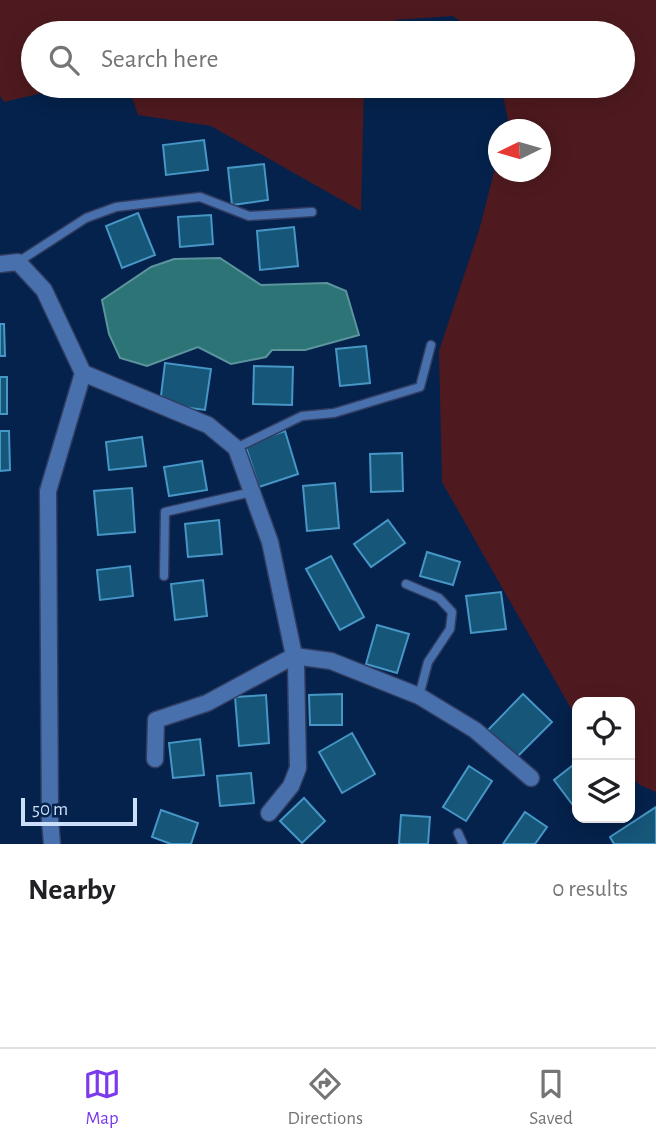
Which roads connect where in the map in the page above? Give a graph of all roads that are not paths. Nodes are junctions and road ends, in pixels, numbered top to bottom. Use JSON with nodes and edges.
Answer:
{"nodes":[{"id":1,"x":312,"y":212,"type":"dead end"},
{"id":2,"x":18,"y":262,"type":"junction"},
{"id":3,"x":0,"y":264,"type":"edge"},
{"id":4,"x":431,"y":345,"type":"dead end"},
{"id":5,"x":83,"y":373,"type":"junction"},
{"id":6,"x":236,"y":448,"type":"junction"},
{"id":7,"x":252,"y":492,"type":"junction"},
{"id":8,"x":164,"y":576,"type":"dead end"},
{"id":9,"x":406,"y":584,"type":"dead end"},
{"id":10,"x":294,"y":656,"type":"junction"},
{"id":11,"x":419,"y":696,"type":"junction"},
{"id":12,"x":155,"y":759,"type":"dead end"},
{"id":13,"x":531,"y":778,"type":"dead end"},
{"id":14,"x":269,"y":813,"type":"dead end"},
{"id":15,"x":458,"y":833,"type":"dead end"},
{"id":16,"x":52,"y":844,"type":"edge"},
{"id":17,"x":463,"y":844,"type":"edge"}],
"edges":[{"from":1,"to":2,"type":"lane"},
{"from":2,"to":3,"type":"street"},
{"from":2,"to":5,"type":"street"},
{"from":4,"to":6,"type":"lane"},
{"from":5,"to":6,"type":"street"},
{"from":5,"to":16,"type":"street"},
{"from":6,"to":7,"type":"street"},
{"from":7,"to":8,"type":"lane"},
{"from":7,"to":10,"type":"street"},
{"from":9,"to":11,"type":"lane"},
{"from":10,"to":11,"type":"street"},
{"from":10,"to":12,"type":"street"},
{"from":10,"to":14,"type":"street"},
{"from":11,"to":13,"type":"street"},
{"from":15,"to":17,"type":"lane"}]}
